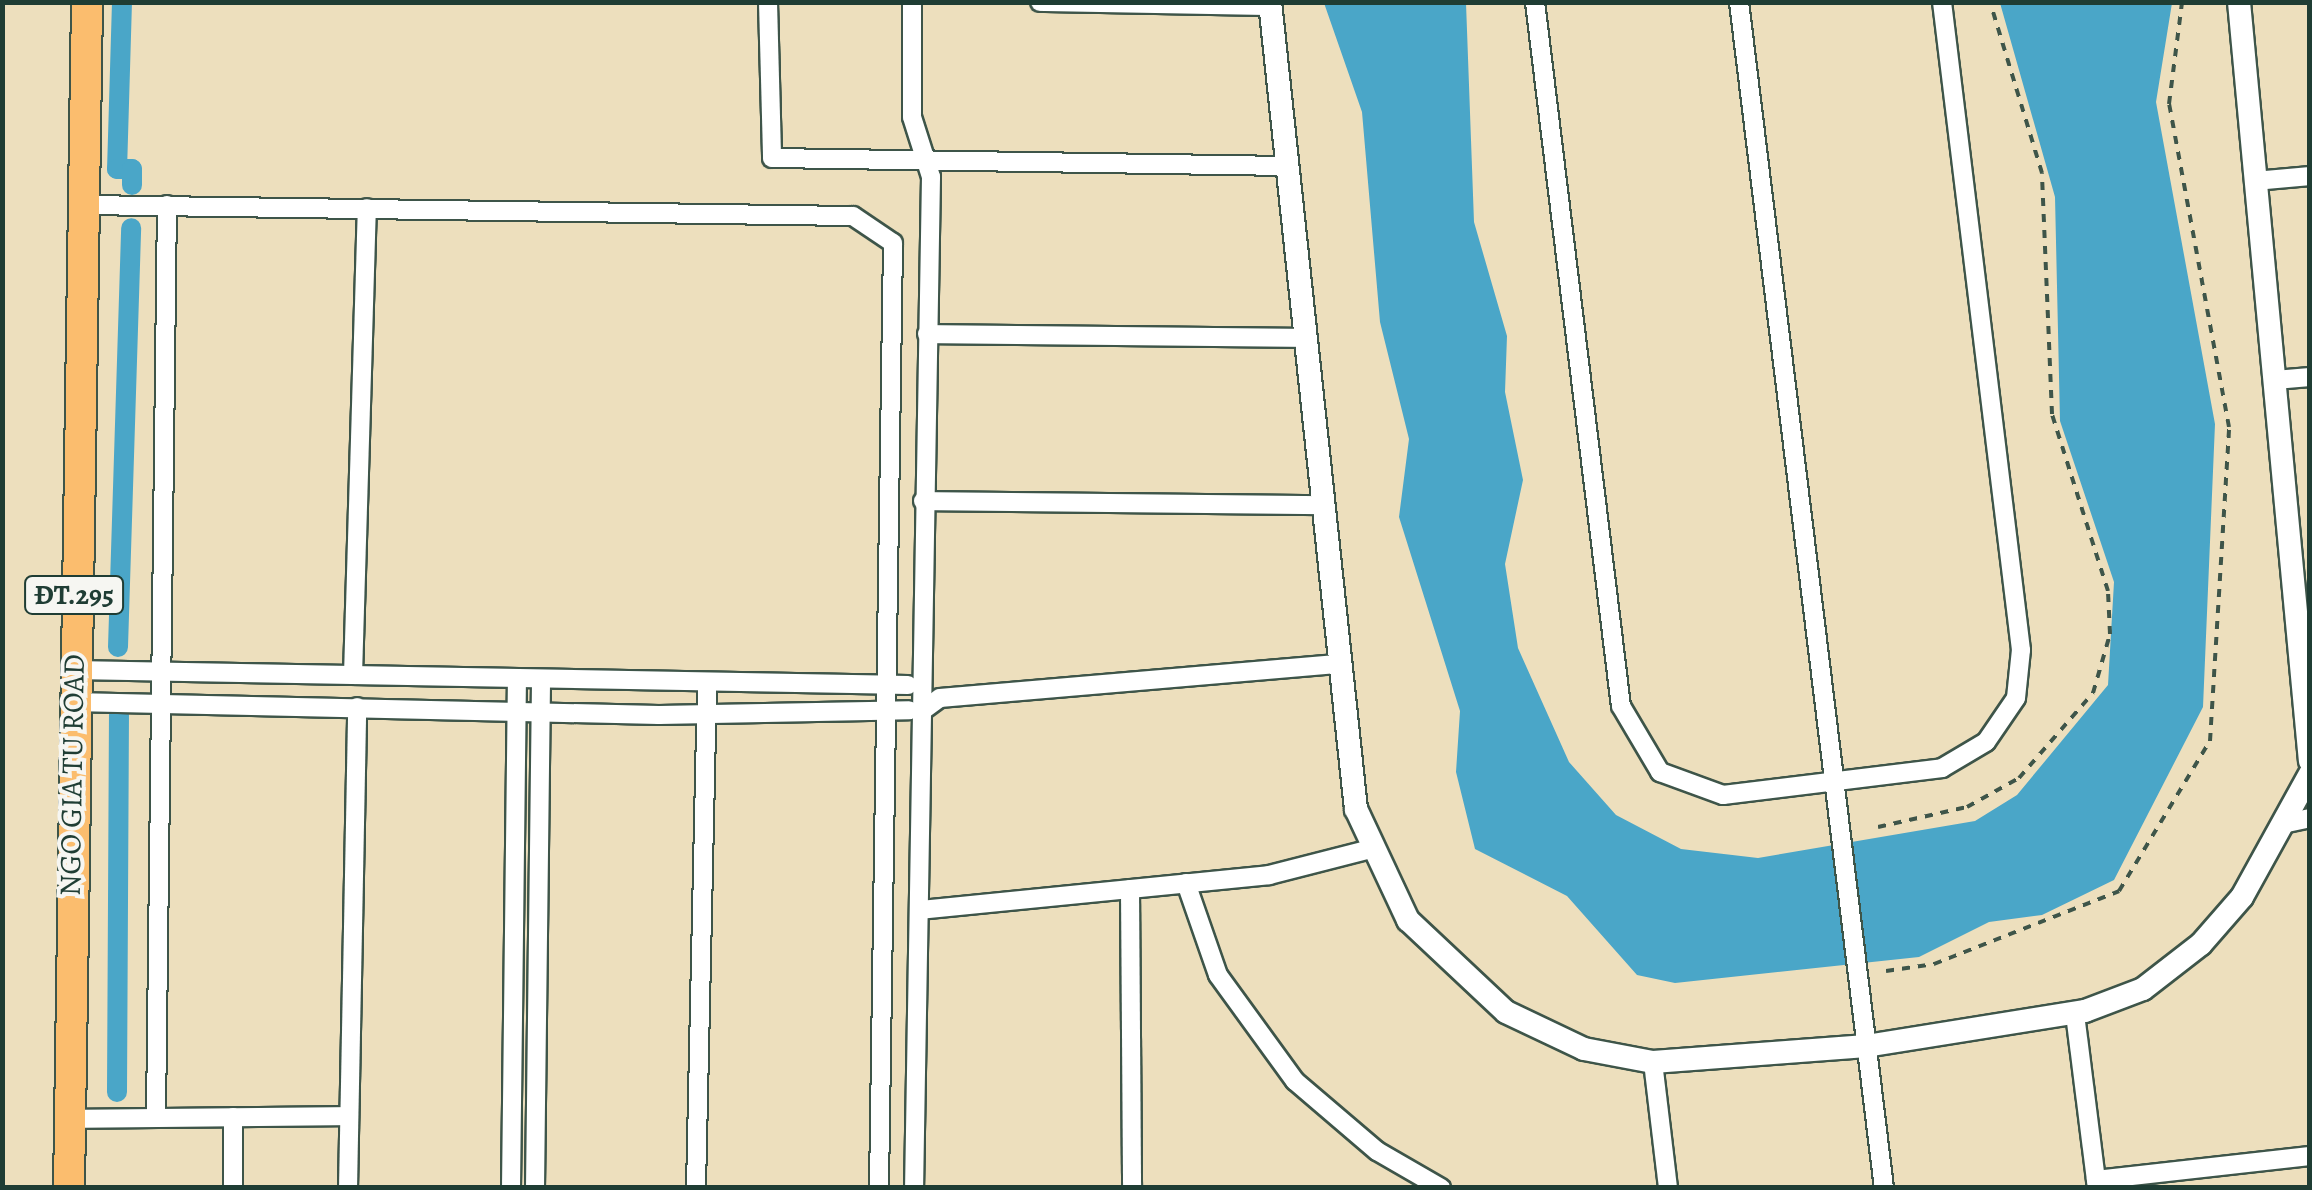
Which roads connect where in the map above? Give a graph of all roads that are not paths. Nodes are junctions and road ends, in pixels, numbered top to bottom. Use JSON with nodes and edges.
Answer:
{"nodes":[{"id":1,"x":88,"y":2,"type":"edge"},
{"id":2,"x":768,"y":2,"type":"edge"},
{"id":3,"x":912,"y":2,"type":"edge"},
{"id":4,"x":1040,"y":2,"type":"edge"},
{"id":5,"x":1534,"y":2,"type":"edge"},
{"id":6,"x":1739,"y":2,"type":"edge"},
{"id":7,"x":1942,"y":2,"type":"edge"},
{"id":8,"x":2239,"y":2,"type":"edge"},
{"id":9,"x":1271,"y":4,"type":"edge"},
{"id":10,"x":920,"y":161,"type":"junction"},
{"id":11,"x":1288,"y":166,"type":"junction"},
{"id":12,"x":2310,"y":176,"type":"edge"},
{"id":13,"x":2255,"y":180,"type":"junction"},
{"id":14,"x":83,"y":205,"type":"junction"},
{"id":15,"x":167,"y":205,"type":"junction"},
{"id":16,"x":367,"y":208,"type":"junction"},
{"id":17,"x":927,"y":334,"type":"junction"},
{"id":18,"x":1304,"y":338,"type":"junction"},
{"id":19,"x":2310,"y":377,"type":"edge"},
{"id":20,"x":2275,"y":380,"type":"junction"},
{"id":21,"x":923,"y":501,"type":"junction"},
{"id":22,"x":1319,"y":505,"type":"junction"},
{"id":23,"x":2303,"y":576,"type":"edge"},
{"id":24,"x":1334,"y":664,"type":"junction"},
{"id":25,"x":73,"y":670,"type":"junction"},
{"id":26,"x":160,"y":672,"type":"junction"},
{"id":27,"x":349,"y":675,"type":"junction"},
{"id":28,"x":517,"y":678,"type":"junction"},
{"id":29,"x":541,"y":679,"type":"junction"},
{"id":30,"x":707,"y":682,"type":"junction"},
{"id":31,"x":887,"y":685,"type":"junction"},
{"id":32,"x":915,"y":686,"type":"junction"},
{"id":33,"x":940,"y":698,"type":"junction"},
{"id":34,"x":73,"y":702,"type":"junction"},
{"id":35,"x":159,"y":702,"type":"junction"},
{"id":36,"x":352,"y":707,"type":"junction"},
{"id":37,"x":916,"y":710,"type":"junction"},
{"id":38,"x":518,"y":711,"type":"junction"},
{"id":39,"x":886,"y":711,"type":"junction"},
{"id":40,"x":541,"y":712,"type":"junction"},
{"id":41,"x":705,"y":714,"type":"junction"},
{"id":42,"x":2310,"y":761,"type":"edge"},
{"id":43,"x":2310,"y":774,"type":"edge"},
{"id":44,"x":1839,"y":780,"type":"junction"},
{"id":45,"x":2310,"y":818,"type":"edge"},
{"id":46,"x":2282,"y":824,"type":"junction"},
{"id":47,"x":1367,"y":850,"type":"junction"},
{"id":48,"x":1186,"y":884,"type":"junction"},
{"id":49,"x":1130,"y":889,"type":"junction"},
{"id":50,"x":920,"y":910,"type":"junction"},
{"id":51,"x":515,"y":924,"type":"junction"},
{"id":52,"x":538,"y":924,"type":"junction"},
{"id":53,"x":2075,"y":1014,"type":"junction"},
{"id":54,"x":1866,"y":1046,"type":"junction"},
{"id":55,"x":1653,"y":1062,"type":"junction"},
{"id":56,"x":536,"y":1100,"type":"junction"},
{"id":57,"x":512,"y":1101,"type":"junction"},
{"id":58,"x":156,"y":1115,"type":"junction"},
{"id":59,"x":349,"y":1116,"type":"junction"},
{"id":60,"x":232,"y":1117,"type":"junction"},
{"id":61,"x":68,"y":1118,"type":"junction"},
{"id":62,"x":2310,"y":1156,"type":"edge"},
{"id":63,"x":2096,"y":1184,"type":"edge"},
{"id":64,"x":70,"y":1188,"type":"edge"},
{"id":65,"x":234,"y":1188,"type":"edge"},
{"id":66,"x":348,"y":1188,"type":"edge"},
{"id":67,"x":511,"y":1188,"type":"edge"},
{"id":68,"x":534,"y":1188,"type":"edge"},
{"id":69,"x":696,"y":1188,"type":"edge"},
{"id":70,"x":879,"y":1188,"type":"edge"},
{"id":71,"x":914,"y":1188,"type":"edge"},
{"id":72,"x":1132,"y":1188,"type":"edge"},
{"id":73,"x":1440,"y":1188,"type":"edge"},
{"id":74,"x":1668,"y":1188,"type":"edge"},
{"id":75,"x":1884,"y":1188,"type":"edge"}],
"edges":[{"from":1,"to":14,"type":"main road","name":"NGO GIA TU ROAD","number":"ĐT.295"},
{"from":2,"to":10,"type":"street"},
{"from":3,"to":10,"type":"street"},
{"from":4,"to":9,"type":"street"},
{"from":5,"to":44,"type":"street"},
{"from":6,"to":44,"type":"street"},
{"from":7,"to":44,"type":"street"},
{"from":8,"to":13,"type":"street"},
{"from":9,"to":11,"type":"street"},
{"from":10,"to":11,"type":"street"},
{"from":10,"to":17,"type":"street"},
{"from":11,"to":18,"type":"street"},
{"from":12,"to":13,"type":"street"},
{"from":13,"to":20,"type":"street"},
{"from":14,"to":15,"type":"street"},
{"from":14,"to":25,"type":"main road","name":"NGO GIA TU ROAD","number":"ĐT.295"},
{"from":15,"to":16,"type":"street"},
{"from":15,"to":26,"type":"street"},
{"from":16,"to":27,"type":"street"},
{"from":16,"to":31,"type":"street"},
{"from":17,"to":18,"type":"street"},
{"from":17,"to":21,"type":"street"},
{"from":18,"to":22,"type":"street"},
{"from":19,"to":20,"type":"street"},
{"from":20,"to":23,"type":"street"},
{"from":21,"to":22,"type":"street"},
{"from":21,"to":32,"type":"street"},
{"from":22,"to":24,"type":"street"},
{"from":23,"to":42,"type":"street"},
{"from":24,"to":33,"type":"street"},
{"from":24,"to":47,"type":"street"},
{"from":25,"to":26,"type":"street"},
{"from":25,"to":34,"type":"main road","name":"NGO GIA TU ROAD","number":"ĐT.295"},
{"from":26,"to":27,"type":"street"},
{"from":26,"to":35,"type":"street"},
{"from":27,"to":28,"type":"street"},
{"from":27,"to":36,"type":"street"},
{"from":28,"to":29,"type":"street"},
{"from":28,"to":38,"type":"street"},
{"from":29,"to":30,"type":"street"},
{"from":29,"to":40,"type":"street"},
{"from":30,"to":31,"type":"street"},
{"from":30,"to":41,"type":"street"},
{"from":31,"to":32,"type":"street"},
{"from":31,"to":39,"type":"street"},
{"from":32,"to":33,"type":"street"},
{"from":32,"to":37,"type":"street"},
{"from":33,"to":37,"type":"street"},
{"from":34,"to":35,"type":"street"},
{"from":34,"to":61,"type":"main road","name":"NGO GIA TU ROAD","number":"ĐT.295"},
{"from":35,"to":36,"type":"street"},
{"from":35,"to":58,"type":"street"},
{"from":36,"to":38,"type":"street"},
{"from":36,"to":59,"type":"street"},
{"from":37,"to":39,"type":"street"},
{"from":37,"to":50,"type":"street"},
{"from":38,"to":40,"type":"street"},
{"from":38,"to":51,"type":"street"},
{"from":39,"to":41,"type":"street"},
{"from":39,"to":70,"type":"street"},
{"from":40,"to":41,"type":"street"},
{"from":40,"to":52,"type":"street"},
{"from":41,"to":69,"type":"street"},
{"from":43,"to":46,"type":"street"},
{"from":44,"to":54,"type":"street"},
{"from":45,"to":46,"type":"street"},
{"from":46,"to":53,"type":"street"},
{"from":47,"to":48,"type":"street"},
{"from":47,"to":55,"type":"street"},
{"from":48,"to":49,"type":"street"},
{"from":48,"to":73,"type":"street"},
{"from":49,"to":50,"type":"street"},
{"from":49,"to":72,"type":"street"},
{"from":50,"to":71,"type":"street"},
{"from":51,"to":52,"type":"street"},
{"from":51,"to":57,"type":"street"},
{"from":52,"to":56,"type":"street"},
{"from":53,"to":54,"type":"street"},
{"from":53,"to":63,"type":"street"},
{"from":54,"to":55,"type":"street"},
{"from":54,"to":75,"type":"street"},
{"from":55,"to":74,"type":"street"},
{"from":56,"to":57,"type":"street"},
{"from":56,"to":68,"type":"street"},
{"from":57,"to":67,"type":"street"},
{"from":58,"to":60,"type":"street"},
{"from":58,"to":61,"type":"street"},
{"from":59,"to":60,"type":"street"},
{"from":59,"to":66,"type":"street"},
{"from":60,"to":65,"type":"street"},
{"from":61,"to":64,"type":"main road","name":"NGO GIA TU ROAD","number":"ĐT.295"},
{"from":62,"to":63,"type":"street"}]}
